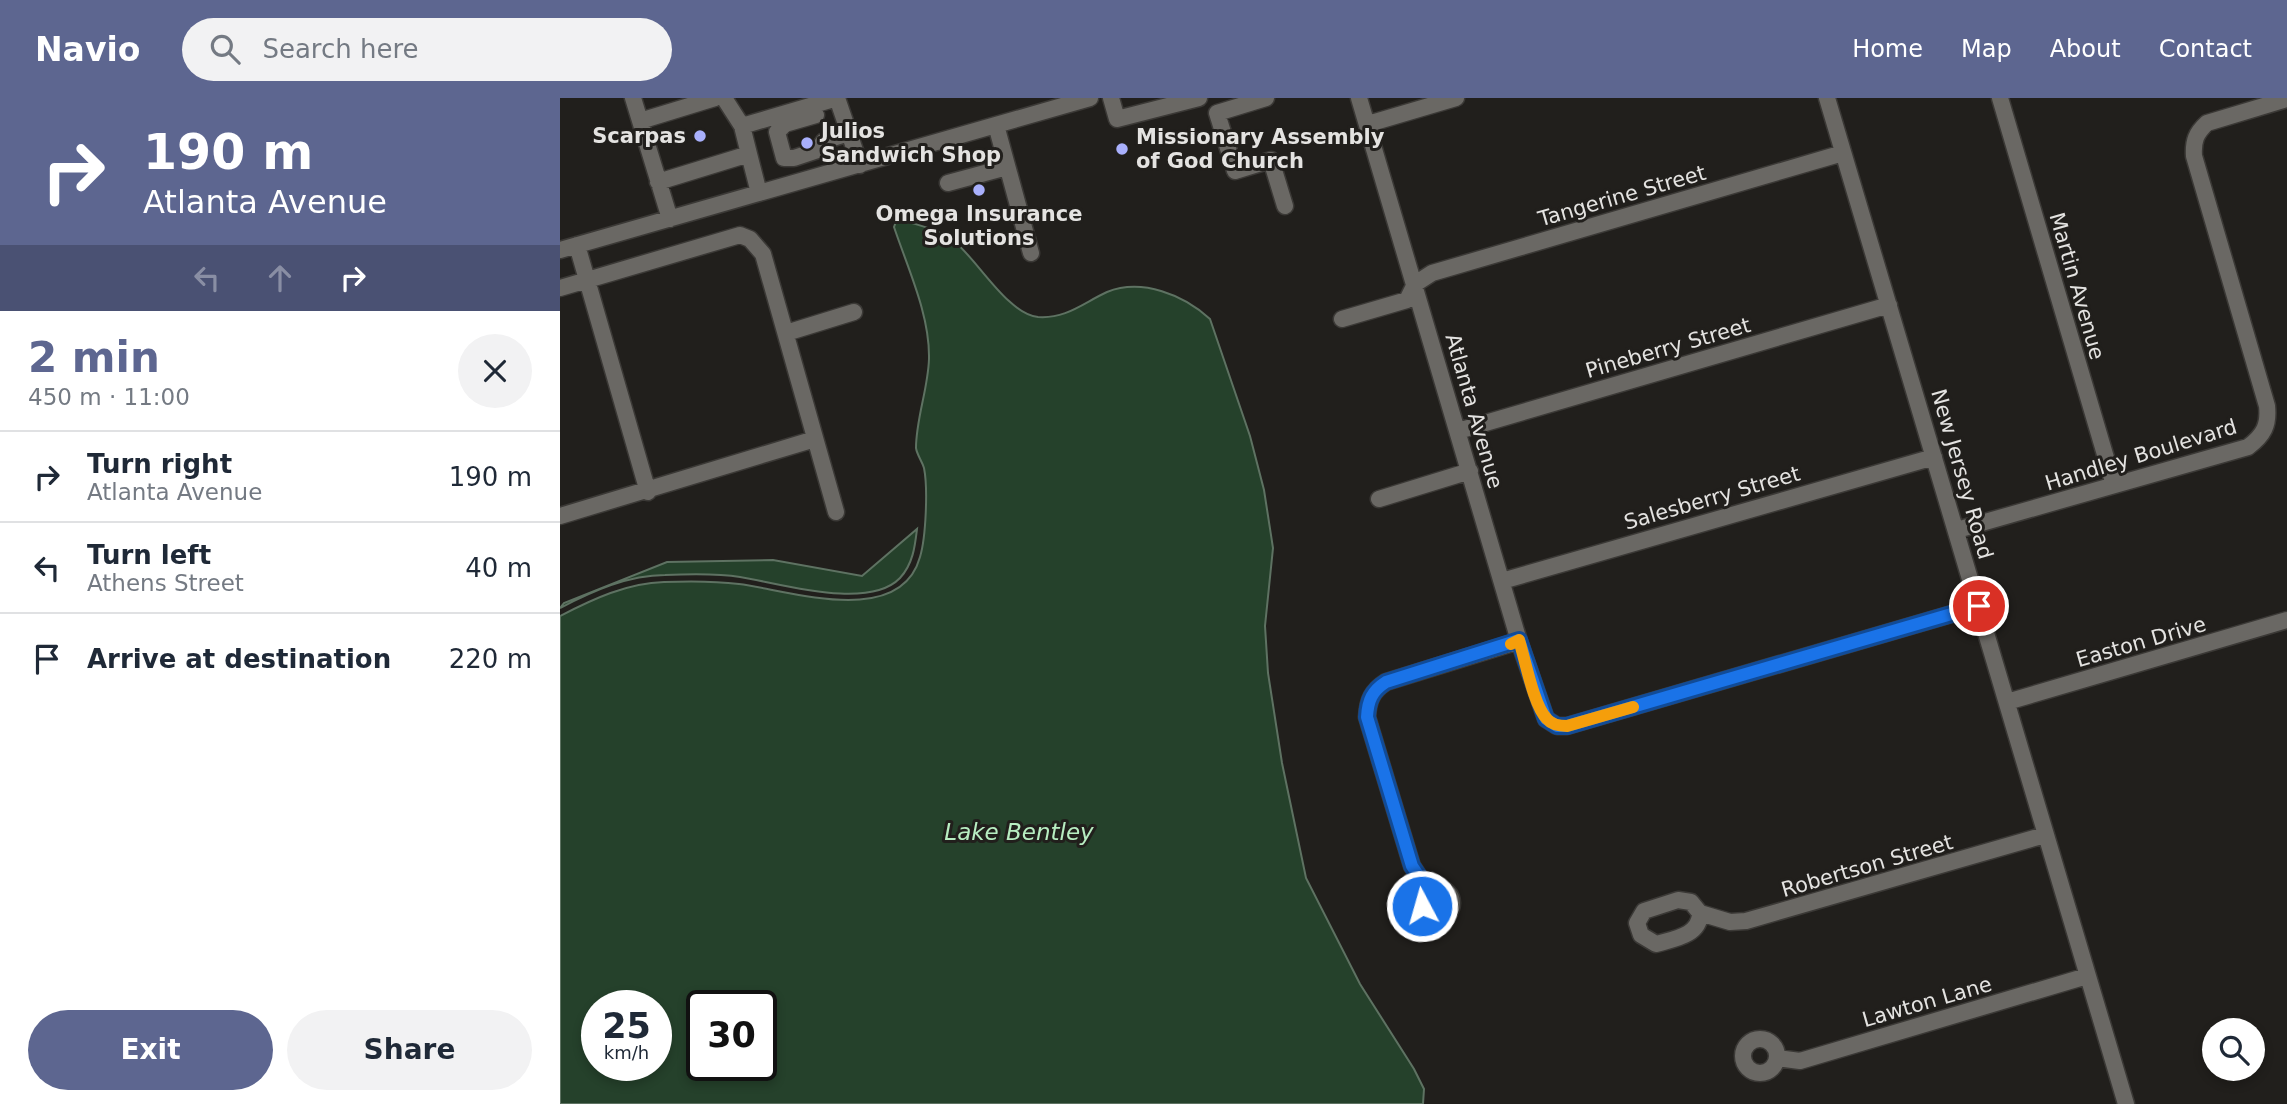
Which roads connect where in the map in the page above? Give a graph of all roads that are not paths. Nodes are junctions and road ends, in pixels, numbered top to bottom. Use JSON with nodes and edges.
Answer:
{"nodes":[{"id":1,"x":634,"y":98,"type":"edge"},
{"id":2,"x":715,"y":98,"type":"edge"},
{"id":3,"x":724,"y":98,"type":"edge"},
{"id":4,"x":1090,"y":98,"type":"edge"},
{"id":5,"x":1111,"y":98,"type":"edge"},
{"id":6,"x":1199,"y":98,"type":"edge"},
{"id":7,"x":1266,"y":98,"type":"edge"},
{"id":8,"x":1359,"y":98,"type":"edge"},
{"id":9,"x":1457,"y":98,"type":"edge"},
{"id":10,"x":1827,"y":98,"type":"edge"},
{"id":11,"x":2000,"y":98,"type":"edge"},
{"id":12,"x":2287,"y":99,"type":"edge"},
{"id":13,"x":828,"y":104,"type":"edge"},
{"id":14,"x":1229,"y":104,"type":"edge"},
{"id":15,"x":1152,"y":105,"type":"edge"},
{"id":16,"x":640,"y":121,"type":"junction"},
{"id":17,"x":1368,"y":124,"type":"junction"},
{"id":18,"x":996,"y":125,"type":"junction"},
{"id":19,"x":742,"y":126,"type":"junction"},
{"id":20,"x":849,"y":133,"type":"junction"},
{"id":21,"x":824,"y":141,"type":"junction"},
{"id":22,"x":1843,"y":152,"type":"junction"},
{"id":23,"x":750,"y":154,"type":"junction"},
{"id":24,"x":784,"y":158,"type":"junction"},
{"id":25,"x":860,"y":165,"type":"junction"},
{"id":26,"x":1007,"y":167,"type":"junction"},
{"id":27,"x":658,"y":182,"type":"junction"},
{"id":28,"x":948,"y":183,"type":"dead end"},
{"id":29,"x":790,"y":184,"type":"junction"},
{"id":30,"x":759,"y":193,"type":"junction"},
{"id":31,"x":1285,"y":206,"type":"dead end"},
{"id":32,"x":670,"y":219,"type":"junction"},
{"id":33,"x":578,"y":245,"type":"junction"},
{"id":34,"x":560,"y":250,"type":"edge"},
{"id":35,"x":1031,"y":253,"type":"dead end"},
{"id":36,"x":587,"y":279,"type":"junction"},
{"id":37,"x":1415,"y":284,"type":"junction"},
{"id":38,"x":560,"y":288,"type":"edge"},
{"id":39,"x":1889,"y":305,"type":"junction"},
{"id":40,"x":854,"y":312,"type":"dead end"},
{"id":41,"x":1342,"y":319,"type":"dead end"},
{"id":42,"x":786,"y":333,"type":"junction"},
{"id":43,"x":1458,"y":431,"type":"junction"},
{"id":44,"x":816,"y":439,"type":"junction"},
{"id":45,"x":1934,"y":457,"type":"junction"},
{"id":46,"x":1470,"y":471,"type":"junction"},
{"id":47,"x":2114,"y":485,"type":"junction"},
{"id":48,"x":648,"y":492,"type":"junction"},
{"id":49,"x":1379,"y":499,"type":"dead end"},
{"id":50,"x":836,"y":512,"type":"dead end"},
{"id":51,"x":560,"y":516,"type":"edge"},
{"id":52,"x":1957,"y":530,"type":"junction"},
{"id":53,"x":1502,"y":581,"type":"junction"},
{"id":54,"x":1979,"y":606,"type":"junction"},
{"id":55,"x":2287,"y":620,"type":"edge"},
{"id":56,"x":1519,"y":640,"type":"junction"},
{"id":57,"x":2007,"y":702,"type":"junction"},
{"id":58,"x":2045,"y":835,"type":"junction"},
{"id":59,"x":1428,"y":890,"type":"dead end"},
{"id":60,"x":1700,"y":913,"type":"dead end"},
{"id":61,"x":2087,"y":976,"type":"junction"},
{"id":62,"x":1777,"y":1058,"type":"dead end"},
{"id":63,"x":2126,"y":1104,"type":"edge"}],
"edges":[{"from":1,"to":16,"type":"street"},
{"from":2,"to":16,"type":"street"},
{"from":3,"to":19,"type":"street"},
{"from":4,"to":18,"type":"street"},
{"from":5,"to":15,"type":"street"},
{"from":6,"to":15,"type":"street"},
{"from":7,"to":14,"type":"street"},
{"from":8,"to":17,"type":"street","name":"Atlanta Avenue"},
{"from":9,"to":17,"type":"street"},
{"from":10,"to":22,"type":"street","name":"New Jersey Road"},
{"from":11,"to":47,"type":"street","name":"Martin Avenue"},
{"from":12,"to":47,"type":"street","name":"Handley Boulevard"},
{"from":13,"to":19,"type":"street"},
{"from":13,"to":20,"type":"street"},
{"from":13,"to":21,"type":"street"},
{"from":13,"to":24,"type":"street"},
{"from":14,"to":31,"type":"street"},
{"from":16,"to":27,"type":"street"},
{"from":17,"to":37,"type":"street","name":"Atlanta Avenue"},
{"from":18,"to":25,"type":"street"},
{"from":18,"to":26,"type":"street"},
{"from":19,"to":23,"type":"street"},
{"from":20,"to":21,"type":"street"},
{"from":20,"to":25,"type":"street"},
{"from":21,"to":24,"type":"street"},
{"from":22,"to":37,"type":"street","name":"Tangerine Street"},
{"from":22,"to":39,"type":"street","name":"New Jersey Road"},
{"from":23,"to":27,"type":"street"},
{"from":23,"to":30,"type":"street"},
{"from":24,"to":29,"type":"street"},
{"from":25,"to":29,"type":"street"},
{"from":26,"to":28,"type":"street"},
{"from":26,"to":35,"type":"street"},
{"from":27,"to":32,"type":"street"},
{"from":29,"to":30,"type":"street"},
{"from":30,"to":32,"type":"street"},
{"from":32,"to":33,"type":"street"},
{"from":33,"to":34,"type":"street"},
{"from":33,"to":36,"type":"street"},
{"from":36,"to":38,"type":"street"},
{"from":36,"to":42,"type":"street"},
{"from":36,"to":48,"type":"street"},
{"from":37,"to":41,"type":"street","name":"Tangerine Street"},
{"from":37,"to":43,"type":"street","name":"Atlanta Avenue"},
{"from":39,"to":43,"type":"street","name":"Pineberry Street"},
{"from":39,"to":45,"type":"street","name":"New Jersey Road"},
{"from":40,"to":42,"type":"street"},
{"from":42,"to":44,"type":"street"},
{"from":43,"to":46,"type":"street","name":"Atlanta Avenue"},
{"from":44,"to":48,"type":"street"},
{"from":44,"to":50,"type":"street"},
{"from":45,"to":52,"type":"street","name":"New Jersey Road"},
{"from":45,"to":53,"type":"street","name":"Salesberry Street"},
{"from":46,"to":49,"type":"street"},
{"from":46,"to":53,"type":"street","name":"Atlanta Avenue"},
{"from":47,"to":52,"type":"street","name":"Handley Boulevard"},
{"from":48,"to":51,"type":"street"},
{"from":52,"to":54,"type":"street","name":"New Jersey Road"},
{"from":53,"to":56,"type":"street","name":"Atlanta Avenue"},
{"from":54,"to":56,"type":"street","name":"Atlanta Avenue"},
{"from":54,"to":57,"type":"street","name":"New Jersey Road"},
{"from":55,"to":57,"type":"street","name":"Easton Drive"},
{"from":56,"to":59,"type":"street"},
{"from":57,"to":58,"type":"street","name":"New Jersey Road"},
{"from":58,"to":60,"type":"street","name":"Robertson Street"},
{"from":58,"to":61,"type":"street","name":"New Jersey Road"},
{"from":61,"to":62,"type":"street","name":"Lawton Lane"},
{"from":61,"to":63,"type":"street","name":"New Jersey Road"}]}
